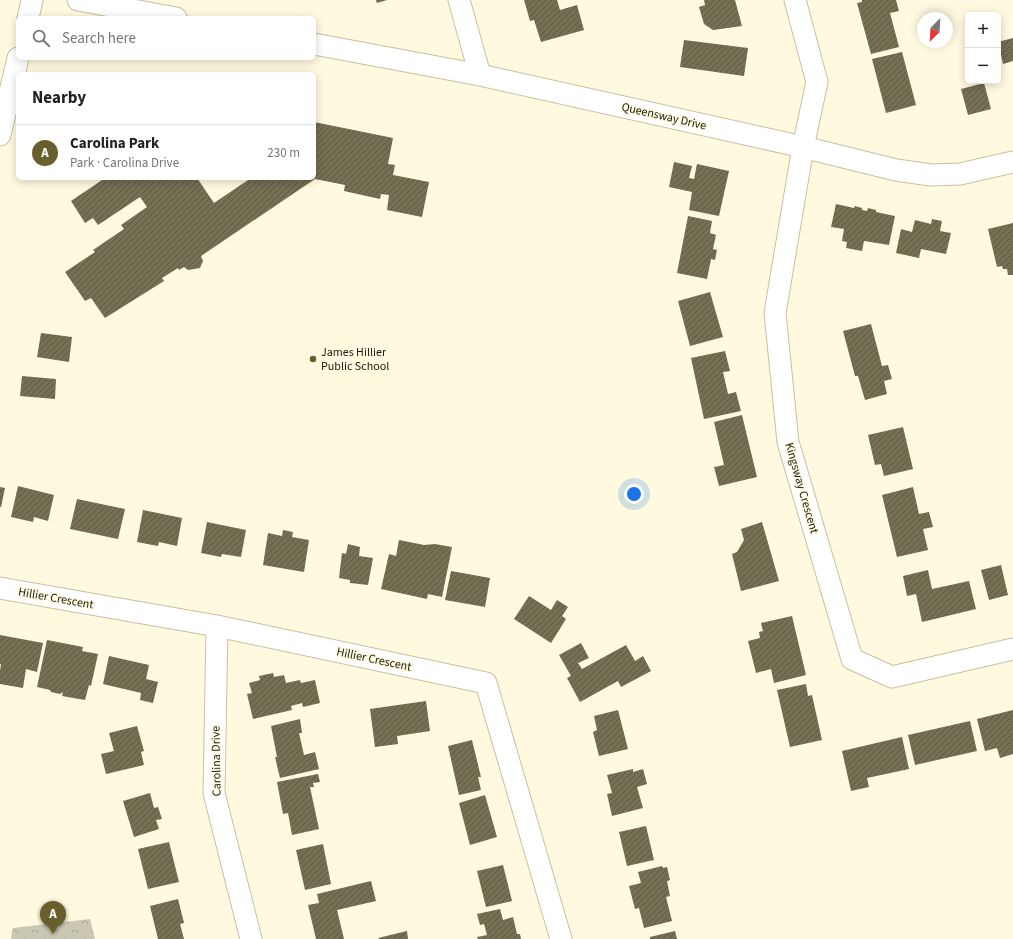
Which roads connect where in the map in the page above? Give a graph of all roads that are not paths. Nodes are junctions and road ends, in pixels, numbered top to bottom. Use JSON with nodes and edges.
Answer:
{"nodes":[{"id":1,"x":32,"y":0,"type":"edge"},
{"id":2,"x":78,"y":0,"type":"edge"},
{"id":3,"x":459,"y":0,"type":"edge"},
{"id":4,"x":795,"y":0,"type":"edge"},
{"id":5,"x":28,"y":16,"type":"edge"},
{"id":6,"x":165,"y":16,"type":"edge"},
{"id":7,"x":316,"y":44,"type":"edge"},
{"id":8,"x":18,"y":60,"type":"edge"},
{"id":9,"x":480,"y":75,"type":"junction"},
{"id":10,"x":0,"y":135,"type":"edge"},
{"id":11,"x":803,"y":147,"type":"junction"},
{"id":12,"x":1013,"y":162,"type":"edge"},
{"id":13,"x":0,"y":588,"type":"edge"},
{"id":14,"x":217,"y":626,"type":"junction"},
{"id":15,"x":1013,"y":649,"type":"edge"},
{"id":16,"x":250,"y":939,"type":"edge"},
{"id":17,"x":561,"y":939,"type":"edge"}],
"edges":[{"from":1,"to":5,"type":"street"},
{"from":2,"to":6,"type":"street"},
{"from":3,"to":9,"type":"street"},
{"from":4,"to":11,"type":"street","name":"Kingsway Crescent"},
{"from":7,"to":9,"type":"street","name":"Queensway Drive"},
{"from":8,"to":10,"type":"street"},
{"from":9,"to":11,"type":"street","name":"Queensway Drive"},
{"from":11,"to":12,"type":"street","name":"Queensway Drive"},
{"from":11,"to":15,"type":"street","name":"Kingsway Crescent"},
{"from":13,"to":14,"type":"street","name":"Hillier Crescent"},
{"from":14,"to":16,"type":"street","name":"Carolina Drive"},
{"from":14,"to":17,"type":"street","name":"Hillier Crescent"}]}
